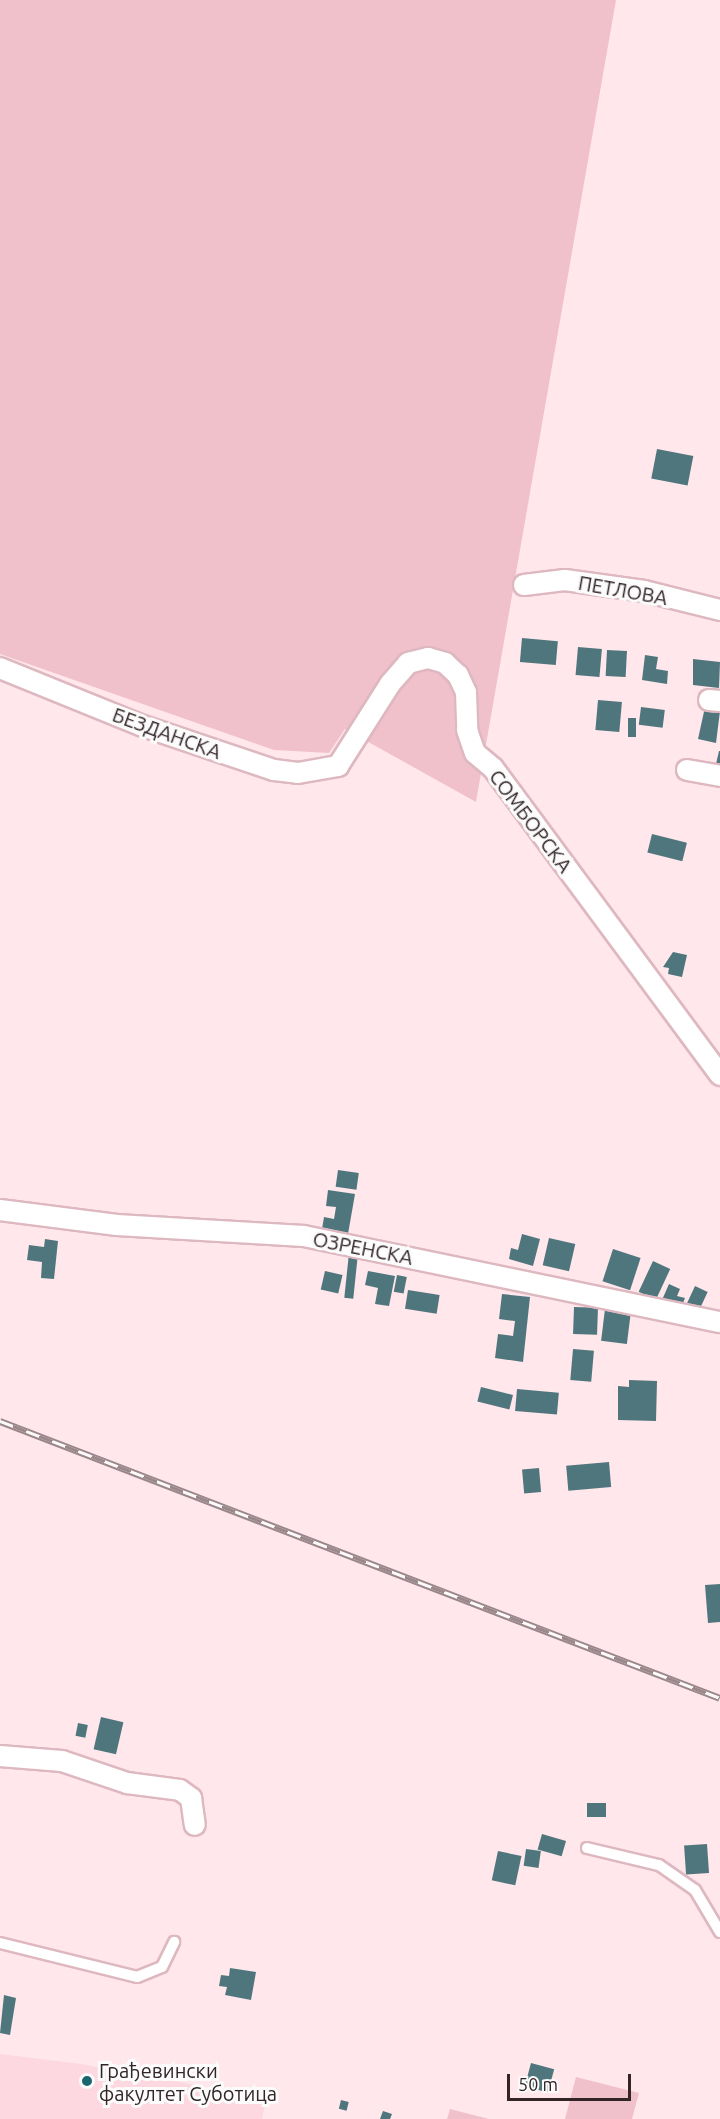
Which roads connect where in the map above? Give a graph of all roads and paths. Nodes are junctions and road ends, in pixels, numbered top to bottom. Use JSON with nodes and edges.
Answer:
{"nodes":[{"id":1,"x":524,"y":585,"type":"dead end"},
{"id":2,"x":720,"y":610,"type":"edge"},
{"id":3,"x":0,"y":668,"type":"edge"},
{"id":4,"x":338,"y":766,"type":"joint"},
{"id":5,"x":687,"y":770,"type":"dead end"},
{"id":6,"x":720,"y":776,"type":"edge"},
{"id":7,"x":720,"y":1075,"type":"edge"},
{"id":8,"x":0,"y":1210,"type":"edge"},
{"id":9,"x":720,"y":1322,"type":"edge"},
{"id":10,"x":0,"y":1756,"type":"edge"},
{"id":11,"x":195,"y":1825,"type":"dead end"},
{"id":12,"x":587,"y":1848,"type":"dead end"},
{"id":13,"x":720,"y":1932,"type":"edge"},
{"id":14,"x":174,"y":1942,"type":"dead end"},
{"id":15,"x":0,"y":1943,"type":"edge"}],
"edges":[{"from":1,"to":2,"type":"street","name":"ПЕТЛОВА"},
{"from":3,"to":4,"type":"street","name":"БЕЗДАНСКА"},
{"from":4,"to":7,"type":"street","name":"СОМБОРСКА"},
{"from":5,"to":6,"type":"street"},
{"from":8,"to":9,"type":"street","name":"ОЗРЕНСКА"},
{"from":10,"to":11,"type":"street"},
{"from":12,"to":13,"type":"lane"},
{"from":14,"to":15,"type":"lane"}]}
